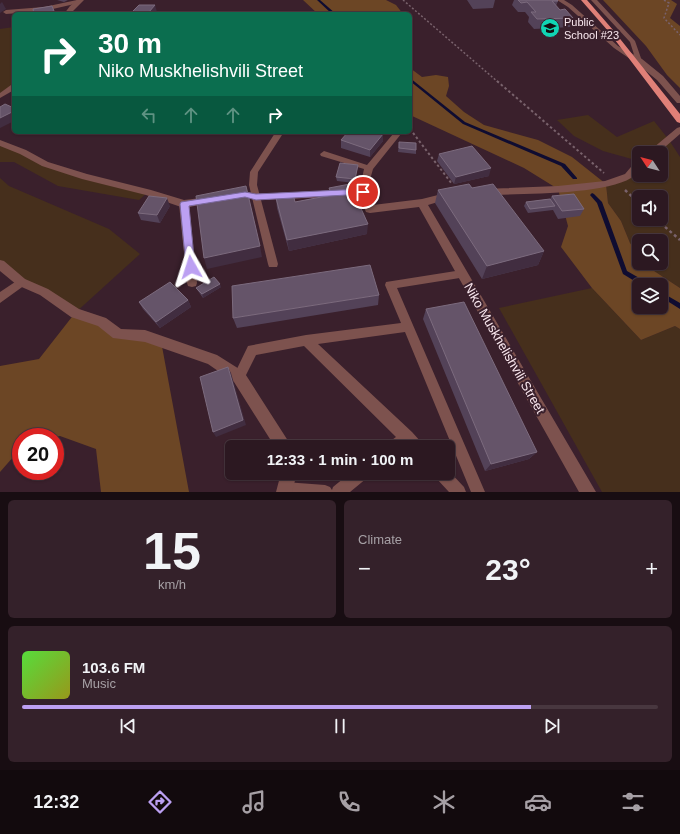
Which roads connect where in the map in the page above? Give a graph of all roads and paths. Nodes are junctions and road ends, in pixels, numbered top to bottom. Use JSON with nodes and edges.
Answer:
{"nodes":[{"id":1,"x":403,"y":0,"type":"edge"},
{"id":2,"x":560,"y":0,"type":"edge"},
{"id":3,"x":584,"y":0,"type":"edge"},
{"id":4,"x":594,"y":0,"type":"edge"},
{"id":5,"x":664,"y":0,"type":"edge"},
{"id":6,"x":79,"y":1,"type":"edge"},
{"id":7,"x":6,"y":12,"type":"dead end"},
{"id":8,"x":12,"y":12,"type":"edge"},
{"id":9,"x":28,"y":12,"type":"edge"},
{"id":10,"x":70,"y":12,"type":"edge"},
{"id":11,"x":680,"y":35,"type":"edge"},
{"id":12,"x":639,"y":61,"type":"junction"},
{"id":13,"x":12,"y":88,"type":"edge"},
{"id":14,"x":0,"y":96,"type":"edge"},
{"id":15,"x":680,"y":101,"type":"edge"},
{"id":16,"x":680,"y":120,"type":"edge"},
{"id":17,"x":680,"y":130,"type":"edge"},
{"id":18,"x":412,"y":132,"type":"edge"},
{"id":19,"x":397,"y":134,"type":"edge"},
{"id":20,"x":278,"y":135,"type":"dead end"},
{"id":21,"x":0,"y":143,"type":"edge"},
{"id":22,"x":661,"y":146,"type":"edge"},
{"id":23,"x":324,"y":154,"type":"dead end"},
{"id":24,"x":369,"y":168,"type":"junction"},
{"id":25,"x":632,"y":171,"type":"edge"},
{"id":26,"x":614,"y":181,"type":"junction"},
{"id":27,"x":363,"y":192,"type":"junction"},
{"id":28,"x":458,"y":192,"type":"joint"},
{"id":29,"x":474,"y":192,"type":"edge"},
{"id":30,"x":256,"y":197,"type":"junction"},
{"id":31,"x":632,"y":197,"type":"edge"},
{"id":32,"x":422,"y":203,"type":"junction"},
{"id":33,"x":184,"y":204,"type":"junction"},
{"id":34,"x":664,"y":226,"type":"edge"},
{"id":35,"x":680,"y":240,"type":"edge"},
{"id":36,"x":0,"y":264,"type":"edge"},
{"id":37,"x":273,"y":264,"type":"dead end"},
{"id":38,"x":462,"y":274,"type":"junction"},
{"id":39,"x":21,"y":282,"type":"junction"},
{"id":40,"x":192,"y":283,"type":"dead end"},
{"id":41,"x":0,"y":298,"type":"edge"},
{"id":42,"x":408,"y":327,"type":"junction"},
{"id":43,"x":306,"y":340,"type":"junction"},
{"id":44,"x":239,"y":377,"type":"junction"},
{"id":45,"x":280,"y":440,"type":"edge"},
{"id":46,"x":410,"y":440,"type":"edge"},
{"id":47,"x":287,"y":480,"type":"edge"},
{"id":48,"x":353,"y":480,"type":"edge"},
{"id":49,"x":448,"y":480,"type":"edge"},
{"id":50,"x":285,"y":490,"type":"edge"},
{"id":51,"x":325,"y":492,"type":"edge"},
{"id":52,"x":338,"y":492,"type":"edge"},
{"id":53,"x":459,"y":492,"type":"edge"},
{"id":54,"x":478,"y":492,"type":"edge"},
{"id":55,"x":588,"y":492,"type":"edge"}],
"edges":[{"from":1,"to":26,"type":"path"},
{"from":2,"to":12,"type":"street"},
{"from":3,"to":16,"type":"highway"},
{"from":4,"to":12,"type":"lane"},
{"from":5,"to":11,"type":"path"},
{"from":6,"to":9,"type":"lane"},
{"from":6,"to":10,"type":"street"},
{"from":7,"to":8,"type":"lane"},
{"from":12,"to":15,"type":"street"},
{"from":13,"to":14,"type":"street"},
{"from":17,"to":22,"type":"street"},
{"from":18,"to":28,"type":"path"},
{"from":19,"to":24,"type":"lane"},
{"from":20,"to":30,"type":"lane"},
{"from":21,"to":33,"type":"street"},
{"from":23,"to":24,"type":"lane"},
{"from":24,"to":27,"type":"lane"},
{"from":25,"to":26,"type":"street"},
{"from":26,"to":29,"type":"street"},
{"from":26,"to":31,"type":"path"},
{"from":27,"to":30,"type":"street"},
{"from":27,"to":32,"type":"street"},
{"from":28,"to":32,"type":"street"},
{"from":30,"to":33,"type":"street"},
{"from":30,"to":37,"type":"lane"},
{"from":32,"to":38,"type":"street","name":"Niko Muskhelishvili Street"},
{"from":33,"to":40,"type":"lane"},
{"from":34,"to":35,"type":"path"},
{"from":36,"to":39,"type":"street"},
{"from":38,"to":42,"type":"lane"},
{"from":38,"to":55,"type":"street","name":"Niko Muskhelishvili Street"},
{"from":39,"to":41,"type":"lane"},
{"from":39,"to":44,"type":"street"},
{"from":42,"to":43,"type":"lane"},
{"from":42,"to":54,"type":"lane"},
{"from":43,"to":44,"type":"lane"},
{"from":43,"to":46,"type":"lane"},
{"from":44,"to":45,"type":"street"},
{"from":47,"to":50,"type":"street"},
{"from":48,"to":52,"type":"lane"},
{"from":49,"to":53,"type":"lane"},
{"from":50,"to":51,"type":"lane"}]}
